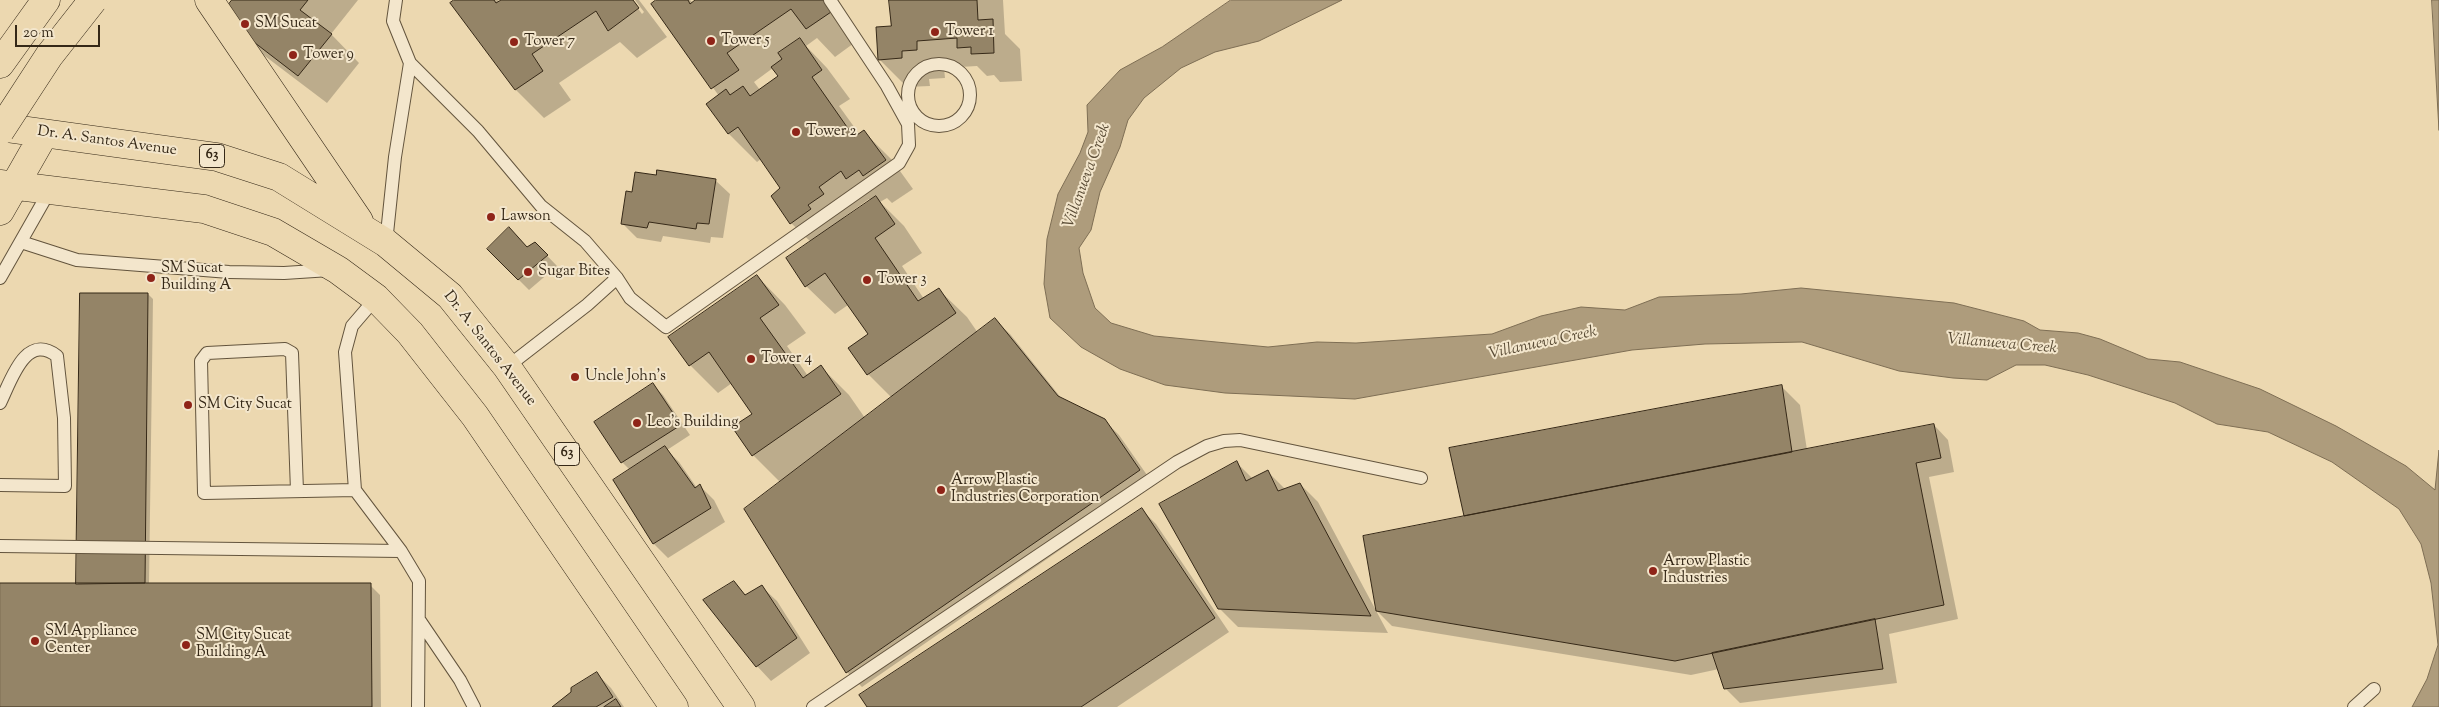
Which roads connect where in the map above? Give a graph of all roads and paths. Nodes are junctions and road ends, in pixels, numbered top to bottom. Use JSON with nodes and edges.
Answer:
{"nodes":[{"id":1,"x":46,"y":0,"type":"edge"},
{"id":2,"x":93,"y":0,"type":"edge"},
{"id":3,"x":209,"y":0,"type":"edge"},
{"id":4,"x":396,"y":0,"type":"edge"},
{"id":5,"x":830,"y":0,"type":"edge"},
{"id":6,"x":410,"y":63,"type":"junction"},
{"id":7,"x":0,"y":64,"type":"edge"},
{"id":8,"x":910,"y":82,"type":"junction"},
{"id":9,"x":887,"y":86,"type":"junction"},
{"id":10,"x":912,"y":120,"type":"junction"},
{"id":11,"x":0,"y":127,"type":"edge"},
{"id":12,"x":0,"y":131,"type":"edge"},
{"id":13,"x":44,"y":134,"type":"junction"},
{"id":14,"x":7,"y":185,"type":"edge"},
{"id":15,"x":50,"y":190,"type":"junction"},
{"id":16,"x":0,"y":211,"type":"edge"},
{"id":17,"x":364,"y":228,"type":"junction"},
{"id":18,"x":21,"y":242,"type":"junction"},
{"id":19,"x":386,"y":243,"type":"junction"},
{"id":20,"x":338,"y":270,"type":"junction"},
{"id":21,"x":0,"y":278,"type":"edge"},
{"id":22,"x":617,"y":278,"type":"junction"},
{"id":23,"x":376,"y":298,"type":"junction"},
{"id":24,"x":507,"y":367,"type":"junction"},
{"id":25,"x":0,"y":403,"type":"edge"},
{"id":26,"x":1421,"y":478,"type":"dead end"},
{"id":27,"x":0,"y":485,"type":"edge"},
{"id":28,"x":355,"y":490,"type":"junction"},
{"id":29,"x":297,"y":491,"type":"junction"},
{"id":30,"x":0,"y":546,"type":"edge"},
{"id":31,"x":401,"y":551,"type":"junction"},
{"id":32,"x":420,"y":621,"type":"junction"},
{"id":33,"x":2374,"y":689,"type":"dead end"},
{"id":34,"x":418,"y":707,"type":"edge"},
{"id":35,"x":474,"y":707,"type":"edge"},
{"id":36,"x":674,"y":707,"type":"edge"},
{"id":37,"x":741,"y":707,"type":"edge"},
{"id":38,"x":813,"y":707,"type":"edge"},
{"id":39,"x":2354,"y":707,"type":"edge"}],
"edges":[{"from":1,"to":7,"type":"main road"},
{"from":2,"to":12,"type":"main road","bridge":true},
{"from":3,"to":17,"type":"main road"},
{"from":4,"to":6,"type":"lane"},
{"from":5,"to":9,"type":"lane"},
{"from":6,"to":19,"type":"lane"},
{"from":6,"to":22,"type":"lane"},
{"from":8,"to":9,"type":"lane"},
{"from":8,"to":10,"type":"lane"},
{"from":8,"to":10,"type":"lane"},
{"from":9,"to":10,"type":"lane"},
{"from":10,"to":22,"type":"lane"},
{"from":11,"to":13,"type":"main road","name":"Dr. A. Santos Avenue","number":"63"},
{"from":13,"to":14,"type":"main road"},
{"from":13,"to":17,"type":"main road","name":"Dr. A. Santos Avenue","number":"63"},
{"from":14,"to":15,"type":"main road"},
{"from":14,"to":16,"type":"main road"},
{"from":15,"to":18,"type":"lane"},
{"from":15,"to":20,"type":"main road"},
{"from":17,"to":19,"type":"main road","name":"Dr. A. Santos Avenue","number":"63"},
{"from":18,"to":20,"type":"lane"},
{"from":18,"to":21,"type":"lane"},
{"from":19,"to":24,"type":"main road","name":"Dr. A. Santos Avenue","number":"63"},
{"from":20,"to":23,"type":"main road"},
{"from":22,"to":24,"type":"lane"},
{"from":23,"to":28,"type":"lane"},
{"from":23,"to":36,"type":"main road"},
{"from":24,"to":37,"type":"main road","name":"Dr. A. Santos Avenue","number":"63"},
{"from":25,"to":27,"type":"lane"},
{"from":26,"to":38,"type":"lane"},
{"from":28,"to":29,"type":"lane"},
{"from":28,"to":31,"type":"lane"},
{"from":29,"to":29,"type":"lane"},
{"from":30,"to":31,"type":"lane"},
{"from":31,"to":32,"type":"lane"},
{"from":32,"to":34,"type":"lane"},
{"from":32,"to":35,"type":"lane"},
{"from":33,"to":39,"type":"lane"}]}
